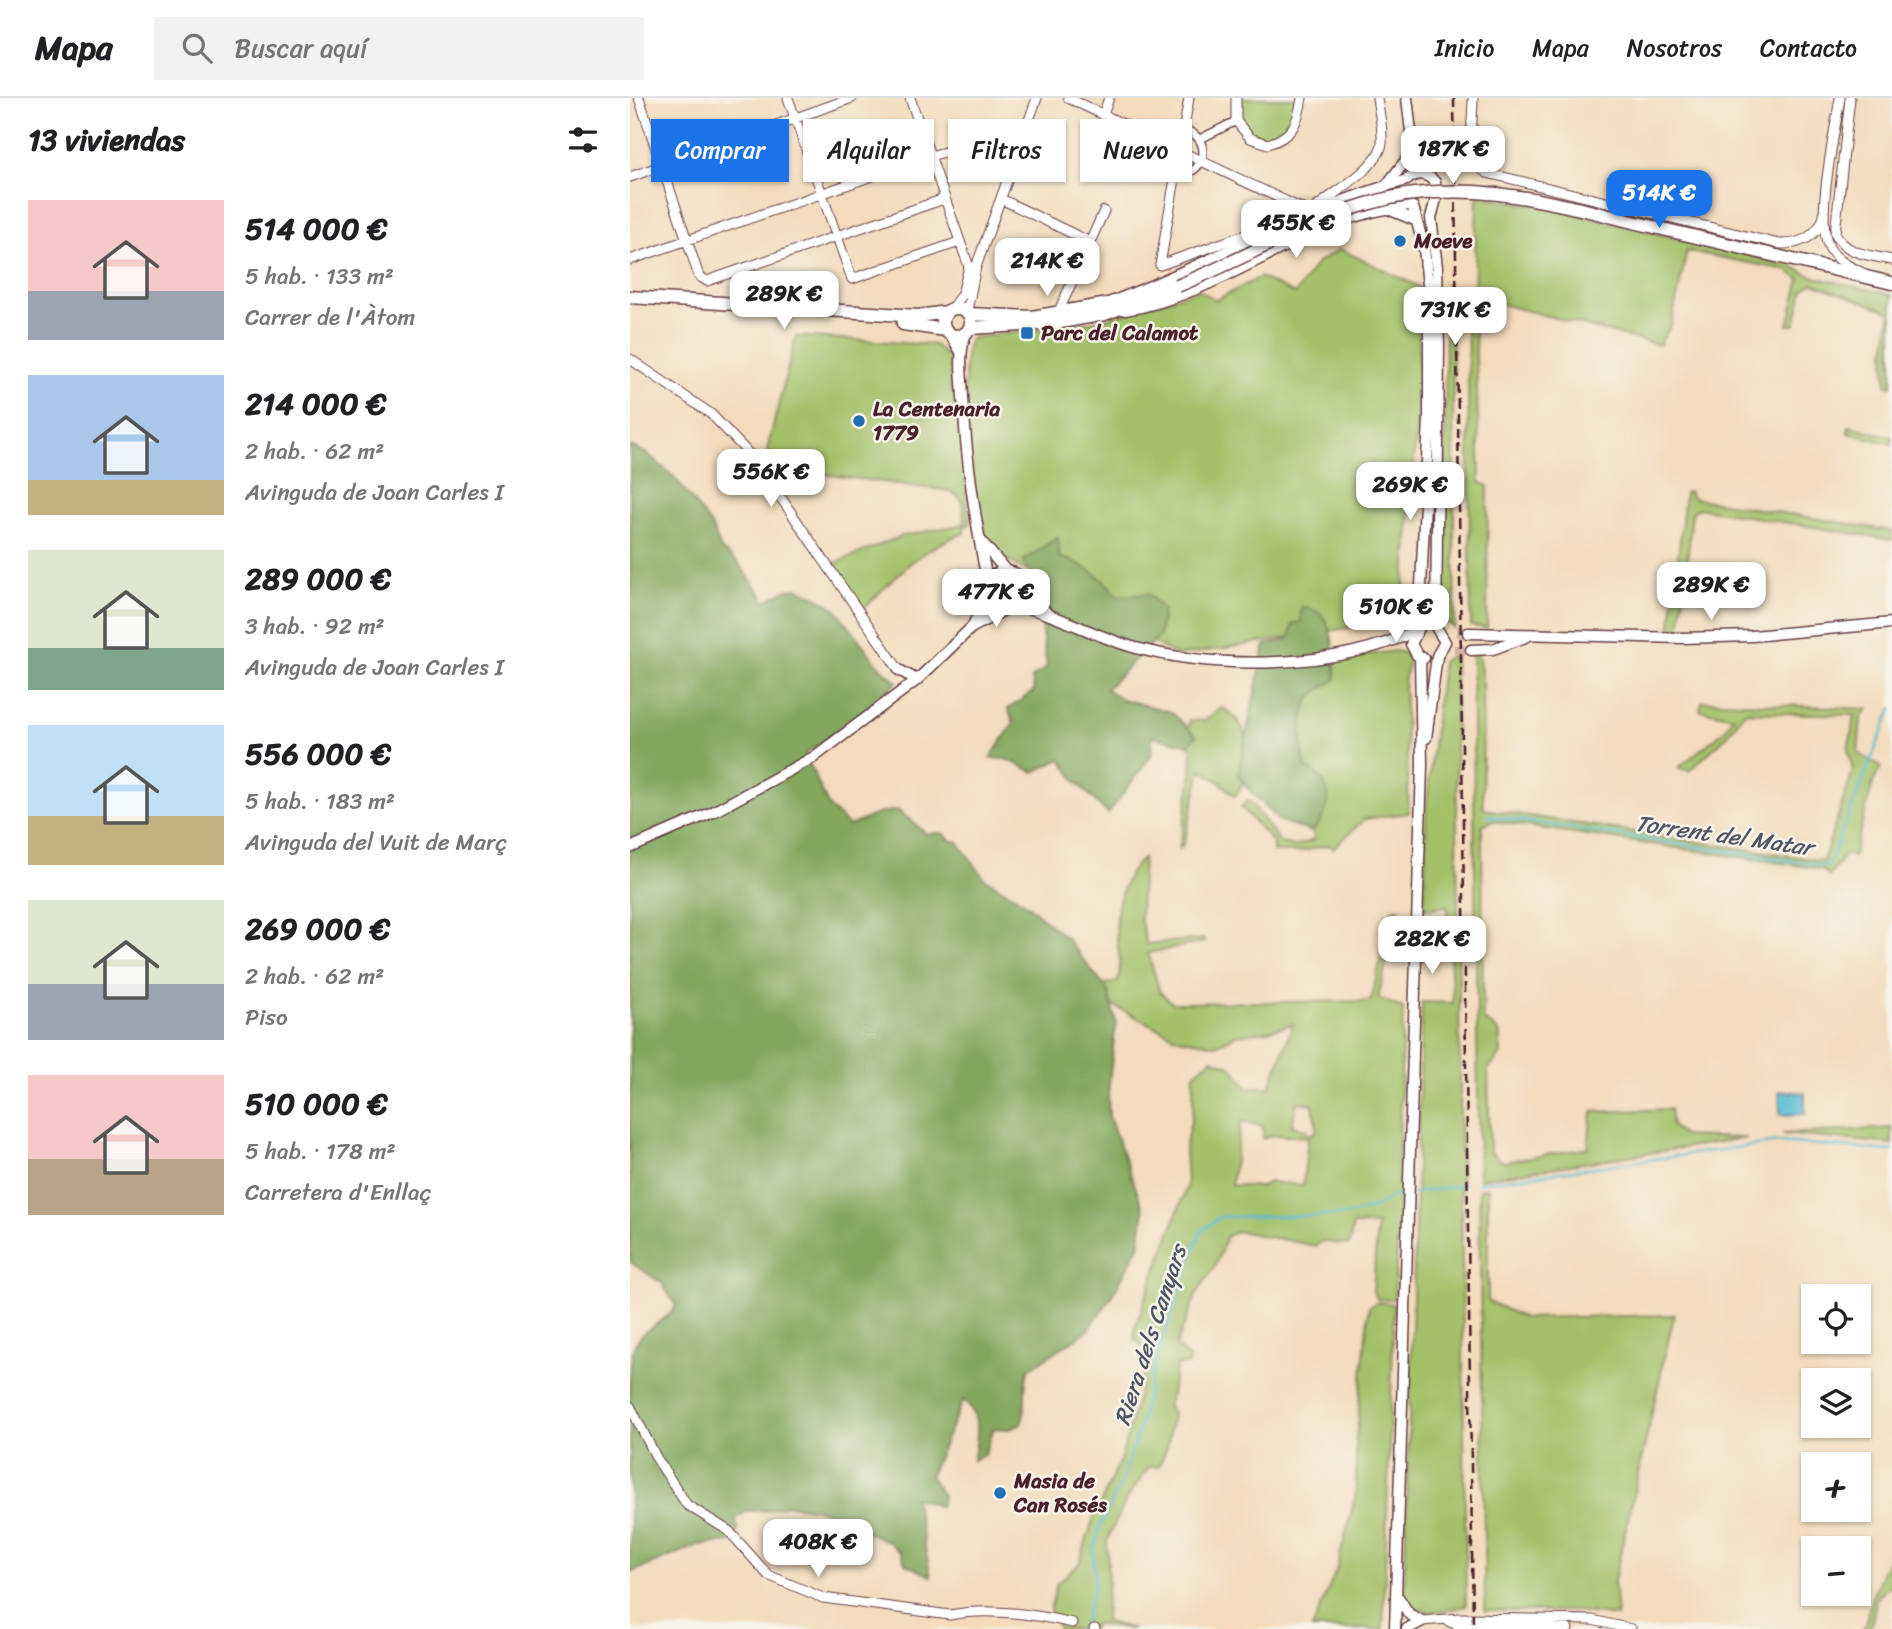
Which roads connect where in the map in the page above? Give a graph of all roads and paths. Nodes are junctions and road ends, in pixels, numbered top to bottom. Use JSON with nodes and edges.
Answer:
{"nodes":[{"id":1,"x":639,"y":98,"type":"edge"},
{"id":2,"x":788,"y":98,"type":"edge"},
{"id":3,"x":852,"y":98,"type":"edge"},
{"id":4,"x":910,"y":98,"type":"edge"},
{"id":5,"x":1037,"y":98,"type":"edge"},
{"id":6,"x":1069,"y":98,"type":"edge"},
{"id":7,"x":1109,"y":98,"type":"edge"},
{"id":8,"x":1189,"y":98,"type":"edge"},
{"id":9,"x":1236,"y":98,"type":"edge"},
{"id":10,"x":1302,"y":98,"type":"edge"},
{"id":11,"x":1377,"y":98,"type":"edge"},
{"id":12,"x":1407,"y":98,"type":"edge"},
{"id":13,"x":1472,"y":98,"type":"edge"},
{"id":14,"x":1840,"y":98,"type":"edge"},
{"id":15,"x":1850,"y":98,"type":"edge"},
{"id":16,"x":1103,"y":115,"type":"junction"},
{"id":17,"x":795,"y":118,"type":"junction"},
{"id":18,"x":917,"y":119,"type":"edge"},
{"id":19,"x":1029,"y":119,"type":"edge"},
{"id":20,"x":1111,"y":119,"type":"edge"},
{"id":21,"x":1185,"y":119,"type":"edge"},
{"id":22,"x":789,"y":120,"type":"edge"},
{"id":23,"x":1236,"y":121,"type":"junction"},
{"id":24,"x":651,"y":135,"type":"edge"},
{"id":25,"x":1192,"y":135,"type":"edge"},
{"id":26,"x":1200,"y":139,"type":"junction"},
{"id":27,"x":1413,"y":151,"type":"junction"},
{"id":28,"x":1192,"y":157,"type":"edge"},
{"id":29,"x":1202,"y":162,"type":"junction"},
{"id":30,"x":934,"y":168,"type":"edge"},
{"id":31,"x":651,"y":169,"type":"edge"},
{"id":32,"x":1192,"y":169,"type":"edge"},
{"id":33,"x":630,"y":177,"type":"edge"},
{"id":34,"x":1411,"y":177,"type":"junction"},
{"id":35,"x":667,"y":182,"type":"edge"},
{"id":36,"x":858,"y":182,"type":"edge"},
{"id":37,"x":1007,"y":182,"type":"edge"},
{"id":38,"x":1174,"y":182,"type":"edge"},
{"id":39,"x":1386,"y":186,"type":"junction"},
{"id":40,"x":1340,"y":188,"type":"junction"},
{"id":41,"x":822,"y":195,"type":"junction"},
{"id":42,"x":944,"y":199,"type":"junction"},
{"id":43,"x":1001,"y":199,"type":"junction"},
{"id":44,"x":1435,"y":201,"type":"junction"},
{"id":45,"x":1337,"y":202,"type":"junction"},
{"id":46,"x":1411,"y":206,"type":"junction"},
{"id":47,"x":1387,"y":209,"type":"junction"},
{"id":48,"x":1104,"y":211,"type":"dead end"},
{"id":49,"x":1311,"y":212,"type":"junction"},
{"id":50,"x":1824,"y":213,"type":"junction"},
{"id":51,"x":1347,"y":219,"type":"junction"},
{"id":52,"x":1417,"y":221,"type":"junction"},
{"id":53,"x":837,"y":237,"type":"junction"},
{"id":54,"x":688,"y":240,"type":"junction"},
{"id":55,"x":959,"y":242,"type":"junction"},
{"id":56,"x":1090,"y":242,"type":"junction"},
{"id":57,"x":630,"y":260,"type":"edge"},
{"id":58,"x":1892,"y":260,"type":"edge"},
{"id":59,"x":973,"y":267,"type":"junction"},
{"id":60,"x":1876,"y":279,"type":"junction"},
{"id":61,"x":1892,"y":283,"type":"edge"},
{"id":62,"x":630,"y":297,"type":"edge"},
{"id":63,"x":630,"y":305,"type":"edge"},
{"id":64,"x":1104,"y":309,"type":"junction"},
{"id":65,"x":949,"y":310,"type":"junction"},
{"id":66,"x":968,"y":313,"type":"junction"},
{"id":67,"x":1058,"y":313,"type":"junction"},
{"id":68,"x":968,"y":331,"type":"junction"},
{"id":69,"x":948,"y":332,"type":"junction"},
{"id":70,"x":961,"y":352,"type":"junction"},
{"id":71,"x":630,"y":359,"type":"edge"},
{"id":72,"x":979,"y":539,"type":"junction"},
{"id":73,"x":1006,"y":571,"type":"junction"},
{"id":74,"x":1024,"y":584,"type":"junction"},
{"id":75,"x":988,"y":588,"type":"junction"},
{"id":76,"x":1012,"y":606,"type":"junction"},
{"id":77,"x":1046,"y":611,"type":"junction"},
{"id":78,"x":1892,"y":623,"type":"edge"},
{"id":79,"x":971,"y":628,"type":"junction"},
{"id":80,"x":1417,"y":630,"type":"junction"},
{"id":81,"x":1439,"y":630,"type":"junction"},
{"id":82,"x":1510,"y":634,"type":"junction"},
{"id":83,"x":1531,"y":635,"type":"junction"},
{"id":84,"x":1366,"y":648,"type":"junction"},
{"id":85,"x":1493,"y":649,"type":"junction"},
{"id":86,"x":1471,"y":650,"type":"tunnel mouth"},
{"id":87,"x":1444,"y":652,"type":"junction"},
{"id":88,"x":1417,"y":654,"type":"junction"},
{"id":89,"x":899,"y":670,"type":"junction"},
{"id":90,"x":917,"y":680,"type":"junction"},
{"id":91,"x":905,"y":690,"type":"junction"},
{"id":92,"x":1422,"y":765,"type":"junction"},
{"id":93,"x":630,"y":848,"type":"edge"},
{"id":94,"x":630,"y":1406,"type":"edge"},
{"id":95,"x":1397,"y":1594,"type":"junction"},
{"id":96,"x":1422,"y":1621,"type":"junction"},
{"id":97,"x":1448,"y":1621,"type":"junction"},
{"id":98,"x":1072,"y":1623,"type":"dead end"},
{"id":99,"x":1592,"y":1625,"type":"edge"},
{"id":100,"x":1395,"y":1629,"type":"edge"},
{"id":101,"x":1407,"y":1629,"type":"edge"},
{"id":102,"x":1568,"y":1629,"type":"edge"},
{"id":103,"x":1631,"y":1629,"type":"edge"}],
"edges":[{"from":1,"to":24,"type":"street"},
{"from":2,"to":17,"type":"street"},
{"from":3,"to":17,"type":"street"},
{"from":4,"to":18,"type":"street"},
{"from":5,"to":19,"type":"street"},
{"from":6,"to":16,"type":"street"},
{"from":7,"to":16,"type":"street"},
{"from":8,"to":21,"type":"street"},
{"from":9,"to":23,"type":"street"},
{"from":10,"to":23,"type":"street"},
{"from":11,"to":40,"type":"street"},
{"from":12,"to":27,"type":"street"},
{"from":13,"to":50,"type":"street"},
{"from":14,"to":50,"type":"street"},
{"from":15,"to":58,"type":"street"},
{"from":16,"to":20,"type":"street"},
{"from":17,"to":22,"type":"street"},
{"from":17,"to":41,"type":"street"},
{"from":23,"to":26,"type":"street"},
{"from":25,"to":26,"type":"street"},
{"from":26,"to":29,"type":"street"},
{"from":27,"to":34,"type":"street"},
{"from":27,"to":39,"type":"street"},
{"from":28,"to":29,"type":"street"},
{"from":29,"to":32,"type":"street"},
{"from":29,"to":49,"type":"street"},
{"from":30,"to":42,"type":"street"},
{"from":31,"to":33,"type":"street"},
{"from":34,"to":39,"type":"street"},
{"from":34,"to":44,"type":"street"},
{"from":34,"to":46,"type":"street"},
{"from":35,"to":54,"type":"street"},
{"from":36,"to":41,"type":"street"},
{"from":37,"to":43,"type":"street"},
{"from":38,"to":49,"type":"street"},
{"from":39,"to":45,"type":"street"},
{"from":40,"to":45,"type":"street"},
{"from":40,"to":49,"type":"street"},
{"from":41,"to":53,"type":"street"},
{"from":41,"to":54,"type":"street"},
{"from":42,"to":53,"type":"street"},
{"from":42,"to":55,"type":"street"},
{"from":43,"to":56,"type":"street"},
{"from":43,"to":59,"type":"street"},
{"from":44,"to":46,"type":"street"},
{"from":44,"to":81,"type":"street"},
{"from":45,"to":49,"type":"street"},
{"from":45,"to":51,"type":"street"},
{"from":46,"to":47,"type":"street"},
{"from":46,"to":52,"type":"street"},
{"from":47,"to":51,"type":"street"},
{"from":47,"to":52,"type":"street"},
{"from":48,"to":56,"type":"street"},
{"from":49,"to":64,"type":"street"},
{"from":50,"to":60,"type":"street"},
{"from":51,"to":64,"type":"street"},
{"from":52,"to":80,"type":"street"},
{"from":53,"to":54,"type":"street"},
{"from":53,"to":55,"type":"street"},
{"from":54,"to":57,"type":"street"},
{"from":55,"to":59,"type":"street"},
{"from":56,"to":67,"type":"street"},
{"from":59,"to":65,"type":"street"},
{"from":59,"to":66,"type":"street"},
{"from":60,"to":61,"type":"main road"},
{"from":60,"to":64,"type":"main road","bridge":true},
{"from":62,"to":65,"type":"main road"},
{"from":63,"to":69,"type":"main road"},
{"from":64,"to":67,"type":"main road"},
{"from":64,"to":68,"type":"main road"},
{"from":65,"to":66,"type":"main road"},
{"from":65,"to":69,"type":"main road"},
{"from":66,"to":67,"type":"main road"},
{"from":66,"to":68,"type":"main road"},
{"from":68,"to":69,"type":"main road"},
{"from":68,"to":70,"type":"street"},
{"from":69,"to":70,"type":"street"},
{"from":70,"to":72,"type":"street"},
{"from":71,"to":89,"type":"street"},
{"from":72,"to":73,"type":"street"},
{"from":72,"to":75,"type":"street"},
{"from":73,"to":74,"type":"street"},
{"from":73,"to":75,"type":"street"},
{"from":74,"to":76,"type":"street"},
{"from":74,"to":77,"type":"street"},
{"from":75,"to":76,"type":"street"},
{"from":75,"to":79,"type":"street"},
{"from":76,"to":77,"type":"street"},
{"from":76,"to":79,"type":"street"},
{"from":77,"to":84,"type":"street"},
{"from":78,"to":83,"type":"street"},
{"from":79,"to":90,"type":"street"},
{"from":80,"to":81,"type":"street"},
{"from":80,"to":84,"type":"street"},
{"from":80,"to":88,"type":"street"},
{"from":81,"to":82,"type":"street"},
{"from":81,"to":87,"type":"street"},
{"from":82,"to":83,"type":"street"},
{"from":82,"to":85,"type":"street"},
{"from":83,"to":85,"type":"street"},
{"from":84,"to":88,"type":"street"},
{"from":85,"to":86,"type":"street"},
{"from":87,"to":88,"type":"street"},
{"from":87,"to":92,"type":"street"},
{"from":88,"to":92,"type":"street"},
{"from":89,"to":90,"type":"street"},
{"from":89,"to":91,"type":"street"},
{"from":90,"to":91,"type":"street"},
{"from":91,"to":93,"type":"street"},
{"from":92,"to":95,"type":"street"},
{"from":94,"to":98,"type":"street"},
{"from":95,"to":96,"type":"street"},
{"from":95,"to":100,"type":"street"},
{"from":96,"to":97,"type":"street"},
{"from":96,"to":101,"type":"street"},
{"from":97,"to":99,"type":"street"},
{"from":97,"to":102,"type":"street"},
{"from":99,"to":103,"type":"street"}]}
